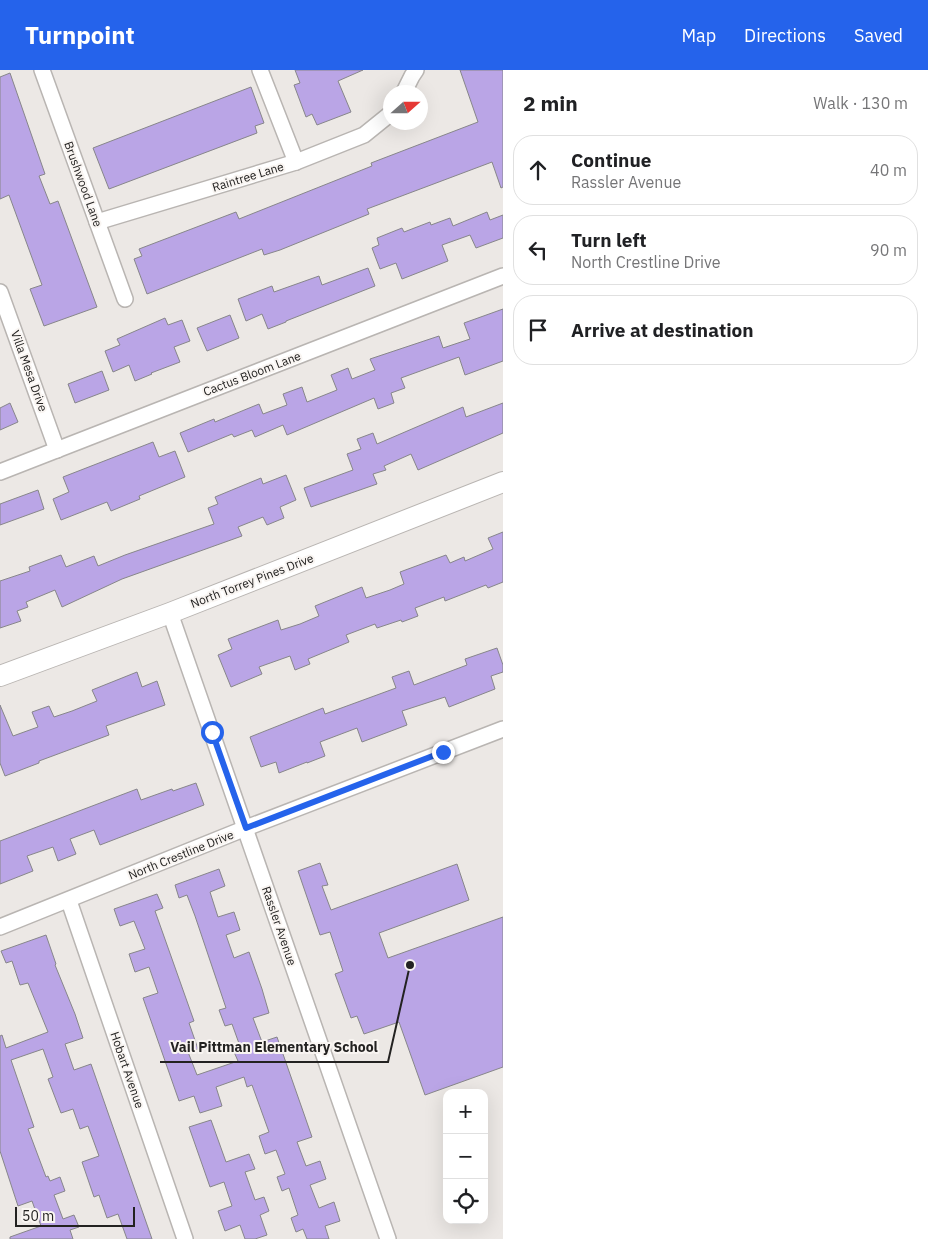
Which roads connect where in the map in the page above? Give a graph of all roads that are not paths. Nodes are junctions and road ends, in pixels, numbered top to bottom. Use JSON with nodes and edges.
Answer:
{"nodes":[{"id":1,"x":42,"y":70,"type":"edge"},
{"id":2,"x":260,"y":70,"type":"edge"},
{"id":3,"x":416,"y":70,"type":"edge"},
{"id":4,"x":408,"y":85,"type":"edge"},
{"id":5,"x":383,"y":120,"type":"edge"},
{"id":6,"x":296,"y":162,"type":"junction"},
{"id":7,"x":97,"y":222,"type":"junction"},
{"id":8,"x":503,"y":276,"type":"edge"},
{"id":9,"x":0,"y":292,"type":"edge"},
{"id":10,"x":125,"y":299,"type":"dead end"},
{"id":11,"x":58,"y":450,"type":"junction"},
{"id":12,"x":0,"y":472,"type":"edge"},
{"id":13,"x":503,"y":482,"type":"edge"},
{"id":14,"x":170,"y":613,"type":"junction"},
{"id":15,"x":0,"y":676,"type":"edge"},
{"id":16,"x":503,"y":729,"type":"edge"},
{"id":17,"x":246,"y":828,"type":"junction"},
{"id":18,"x":69,"y":901,"type":"junction"},
{"id":19,"x":0,"y":927,"type":"edge"},
{"id":20,"x":185,"y":1239,"type":"edge"},
{"id":21,"x":388,"y":1239,"type":"edge"}],
"edges":[{"from":1,"to":7,"type":"street","name":"Brushwood Lane"},
{"from":2,"to":6,"type":"street"},
{"from":3,"to":4,"type":"street"},
{"from":5,"to":6,"type":"street","name":"Raintree Lane"},
{"from":6,"to":7,"type":"street","name":"Raintree Lane"},
{"from":7,"to":10,"type":"street","name":"Brushwood Lane"},
{"from":8,"to":11,"type":"street","name":"Cactus Bloom Lane"},
{"from":9,"to":11,"type":"street","name":"Villa Mesa Drive"},
{"from":11,"to":12,"type":"street","name":"Cactus Bloom Lane"},
{"from":13,"to":14,"type":"main road","name":"North Torrey Pines Drive"},
{"from":14,"to":15,"type":"main road","name":"North Torrey Pines Drive"},
{"from":14,"to":17,"type":"street","name":"Rassler Avenue"},
{"from":16,"to":17,"type":"street","name":"North Crestline Drive"},
{"from":17,"to":18,"type":"street","name":"North Crestline Drive"},
{"from":17,"to":21,"type":"street","name":"Rassler Avenue"},
{"from":18,"to":19,"type":"street","name":"North Crestline Drive"},
{"from":18,"to":20,"type":"street","name":"Hobart Avenue"}]}
